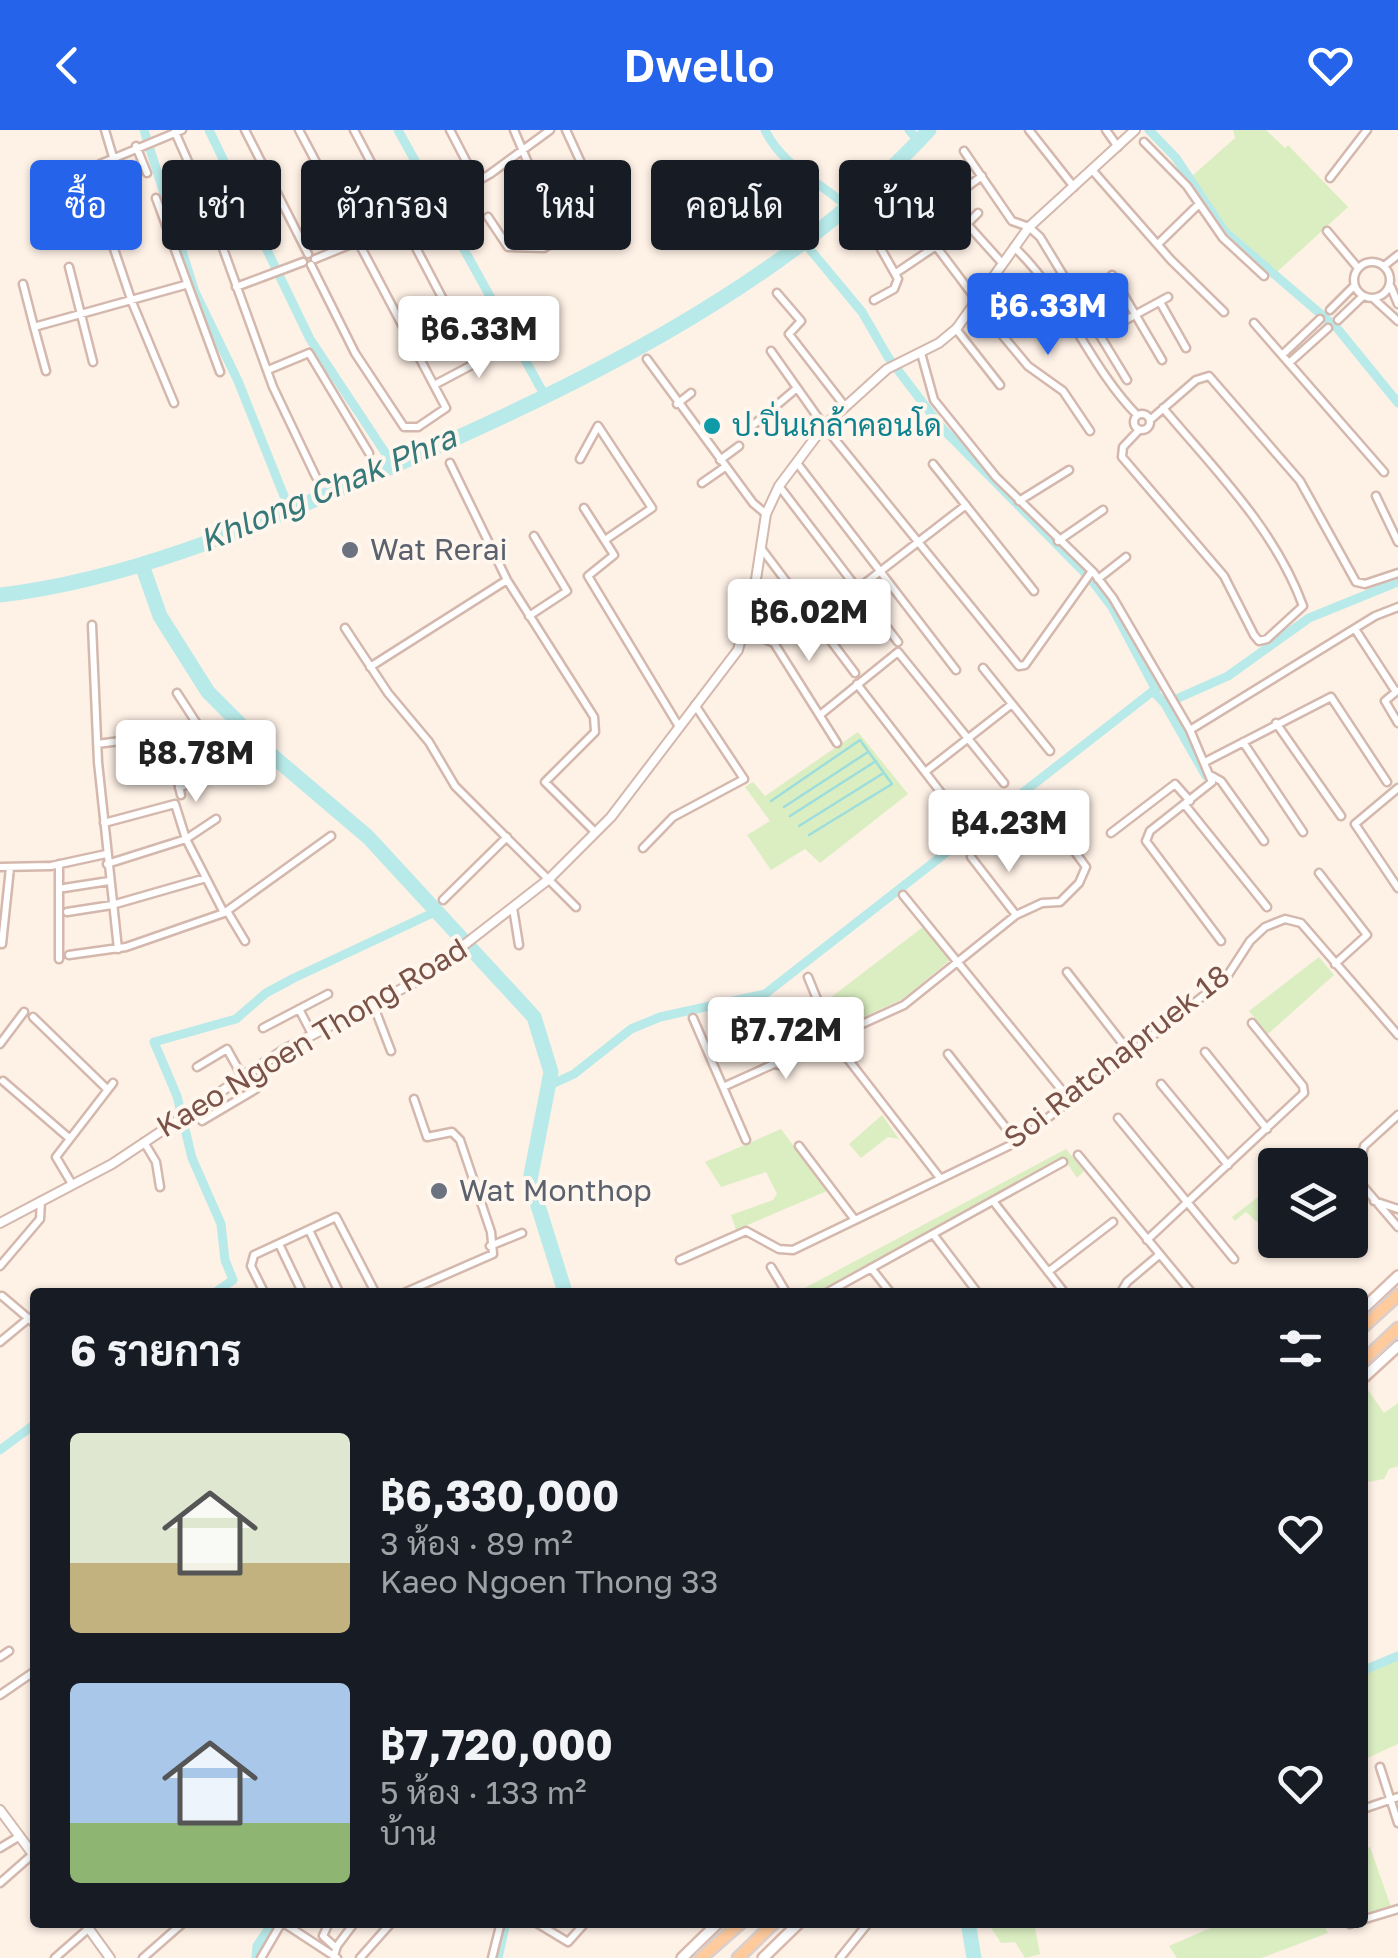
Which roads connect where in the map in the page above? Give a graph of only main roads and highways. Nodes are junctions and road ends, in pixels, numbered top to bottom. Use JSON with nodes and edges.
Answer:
{"nodes":[{"id":1,"x":1398,"y":1276,"type":"edge"},
{"id":2,"x":1398,"y":1294,"type":"edge"},
{"id":3,"x":1368,"y":1304,"type":"edge"},
{"id":4,"x":1368,"y":1322,"type":"edge"},
{"id":5,"x":1398,"y":1328,"type":"edge"},
{"id":6,"x":1398,"y":1346,"type":"edge"},
{"id":7,"x":1368,"y":1356,"type":"edge"},
{"id":8,"x":1368,"y":1374,"type":"edge"},
{"id":9,"x":713,"y":1928,"type":"edge"},
{"id":10,"x":737,"y":1928,"type":"edge"},
{"id":11,"x":769,"y":1928,"type":"edge"},
{"id":12,"x":794,"y":1928,"type":"edge"},
{"id":13,"x":682,"y":1958,"type":"edge"},
{"id":14,"x":704,"y":1958,"type":"edge"},
{"id":15,"x":738,"y":1958,"type":"edge"},
{"id":16,"x":763,"y":1958,"type":"edge"}],
"edges":[{"from":1,"to":3,"type":"main road"},
{"from":2,"to":4,"type":"main road"},
{"from":5,"to":7,"type":"main road"},
{"from":6,"to":8,"type":"main road"},
{"from":9,"to":13,"type":"main road"},
{"from":10,"to":14,"type":"main road"},
{"from":11,"to":15,"type":"main road"},
{"from":12,"to":16,"type":"main road"}]}
